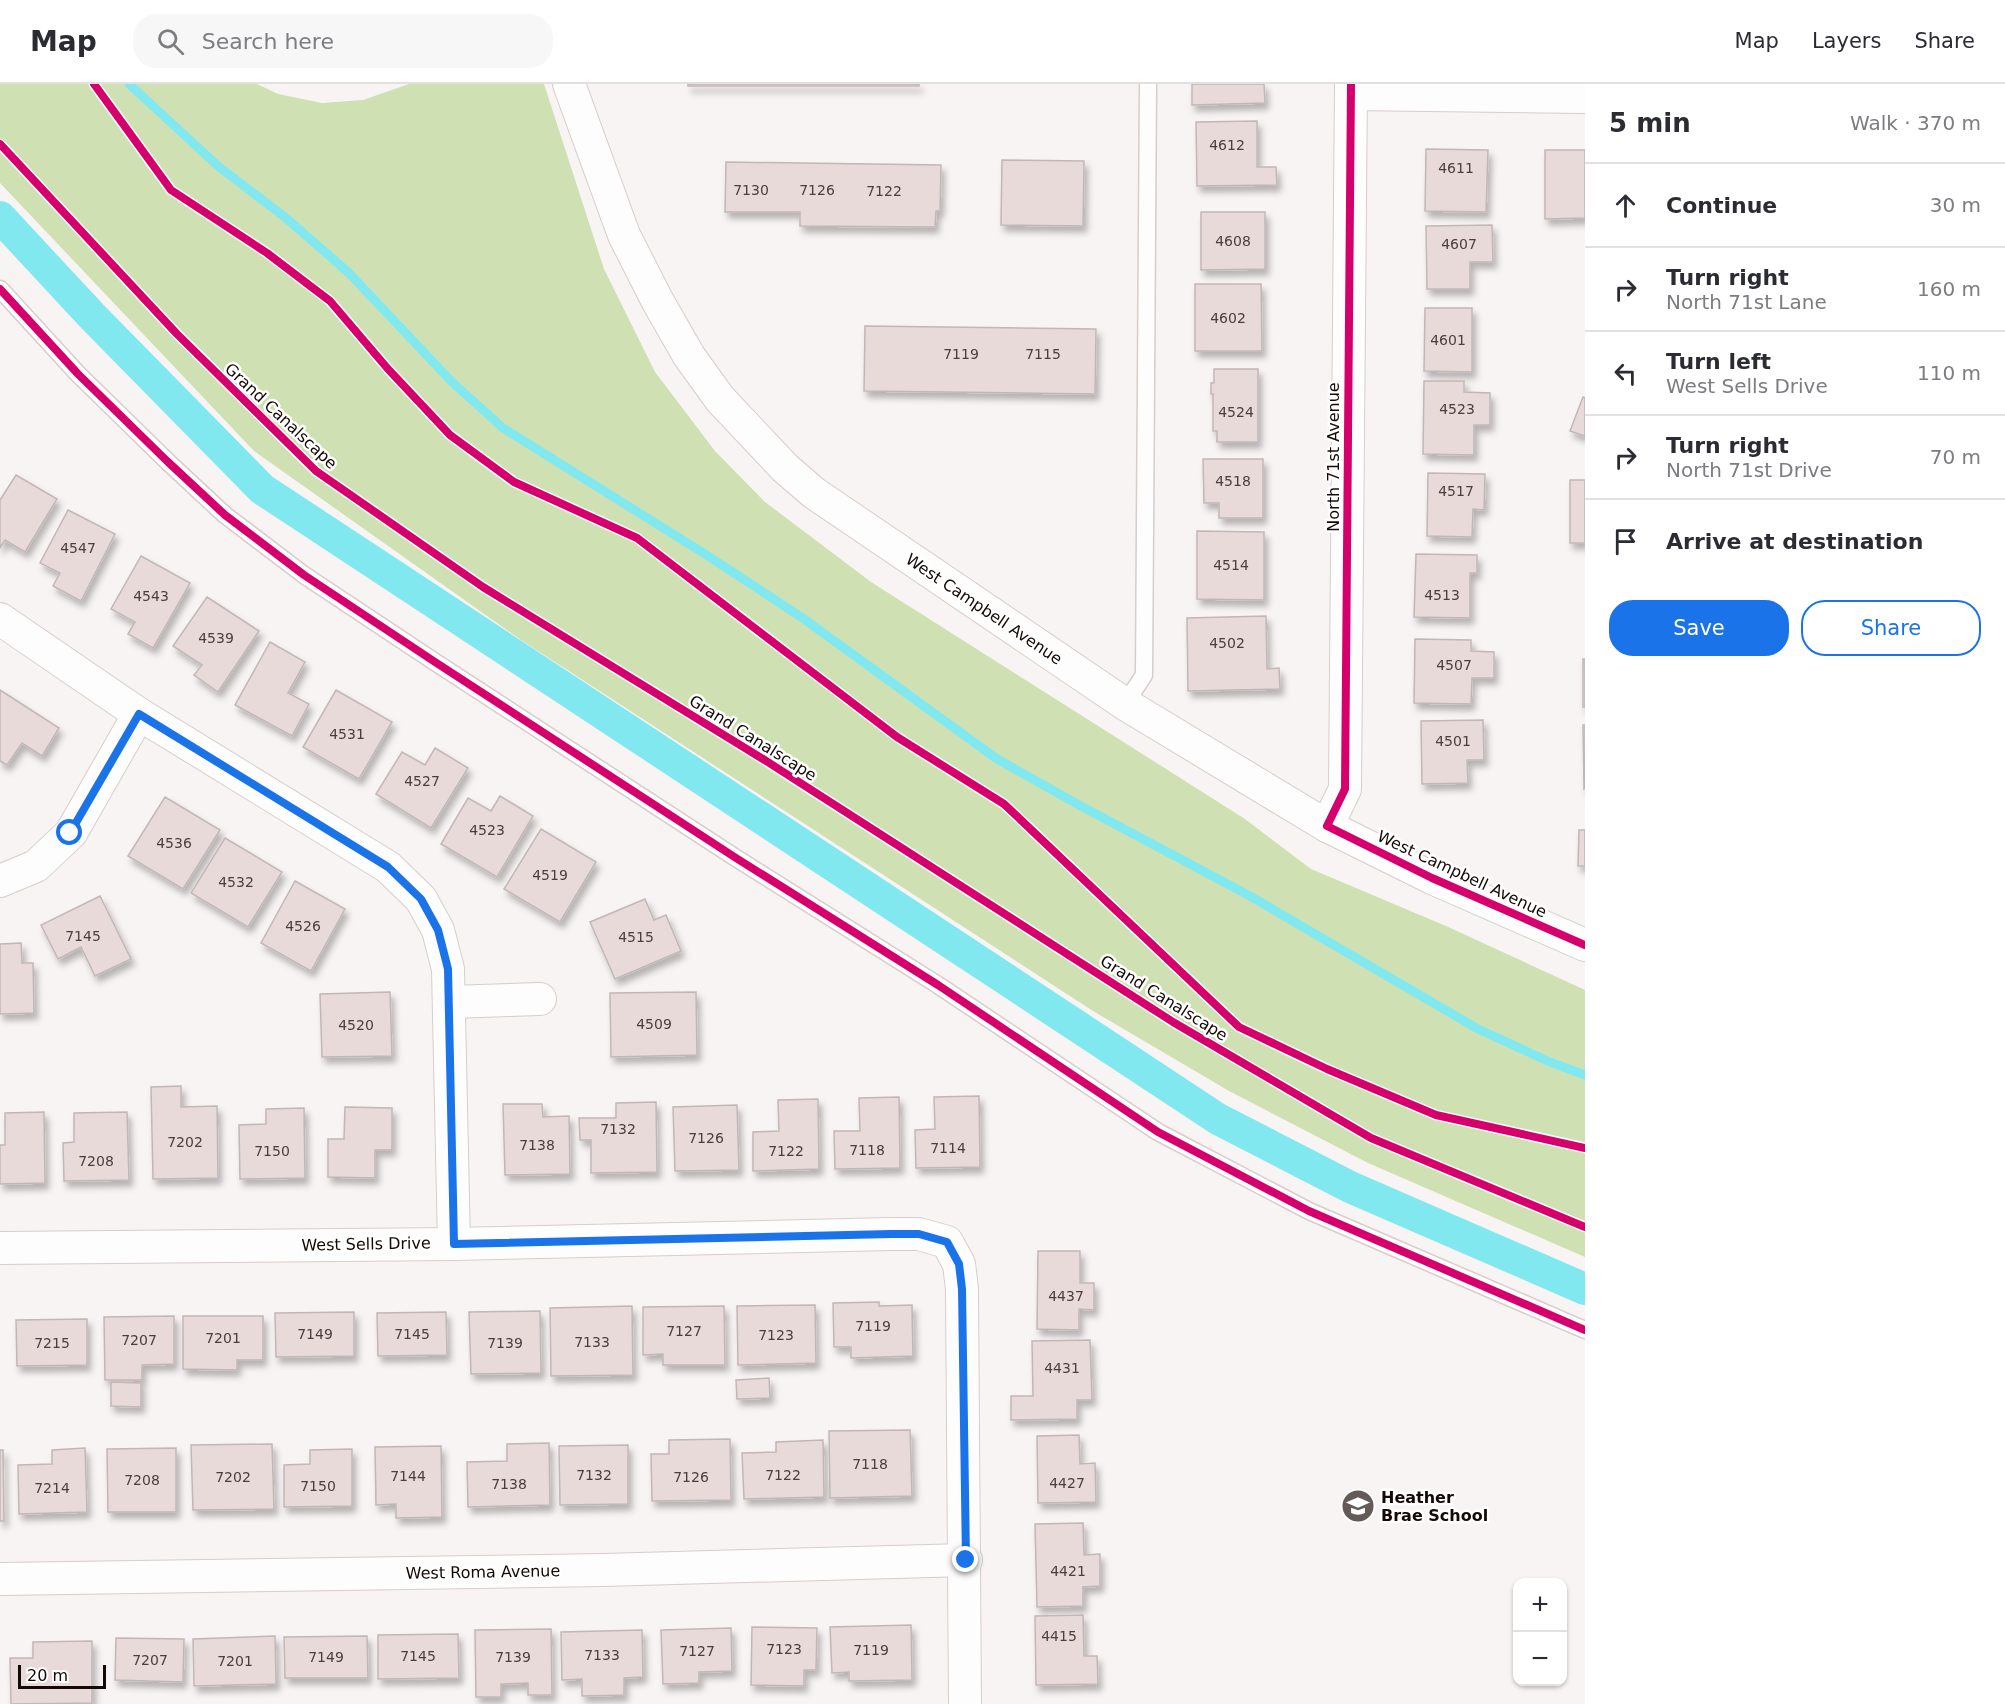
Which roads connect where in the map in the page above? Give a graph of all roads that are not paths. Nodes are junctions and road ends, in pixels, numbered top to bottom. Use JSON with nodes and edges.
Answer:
{"nodes":[{"id":1,"x":569,"y":84,"type":"edge"},
{"id":2,"x":1148,"y":84,"type":"edge"},
{"id":3,"x":1351,"y":89,"type":"edge"},
{"id":4,"x":1585,"y":97,"type":"edge"},
{"id":5,"x":0,"y":289,"type":"edge"},
{"id":6,"x":0,"y":619,"type":"edge"},
{"id":7,"x":1125,"y":704,"type":"junction"},
{"id":8,"x":139,"y":714,"type":"junction"},
{"id":9,"x":1328,"y":826,"type":"junction"},
{"id":10,"x":0,"y":881,"type":"edge"},
{"id":11,"x":1585,"y":945,"type":"edge"},
{"id":12,"x":540,"y":999,"type":"dead end"},
{"id":13,"x":450,"y":1002,"type":"junction"},
{"id":14,"x":454,"y":1244,"type":"junction"},
{"id":15,"x":0,"y":1248,"type":"edge"},
{"id":16,"x":1585,"y":1330,"type":"edge"},
{"id":17,"x":966,"y":1560,"type":"junction"},
{"id":18,"x":0,"y":1579,"type":"edge"},
{"id":19,"x":965,"y":1704,"type":"edge"}],
"edges":[{"from":1,"to":7,"type":"street","name":"West Campbell Avenue"},
{"from":2,"to":7,"type":"lane"},
{"from":3,"to":4,"type":"street"},
{"from":3,"to":9,"type":"street","name":"North 71st Avenue"},
{"from":5,"to":16,"type":"lane"},
{"from":6,"to":8,"type":"street"},
{"from":7,"to":9,"type":"street","name":"West Campbell Avenue"},
{"from":8,"to":10,"type":"street"},
{"from":8,"to":13,"type":"street"},
{"from":9,"to":11,"type":"street","name":"West Campbell Avenue"},
{"from":12,"to":13,"type":"street"},
{"from":13,"to":14,"type":"street"},
{"from":14,"to":15,"type":"street","name":"West Sells Drive"},
{"from":14,"to":17,"type":"street","name":"West Sells Drive"},
{"from":17,"to":18,"type":"street","name":"West Roma Avenue"},
{"from":17,"to":19,"type":"street"}]}
